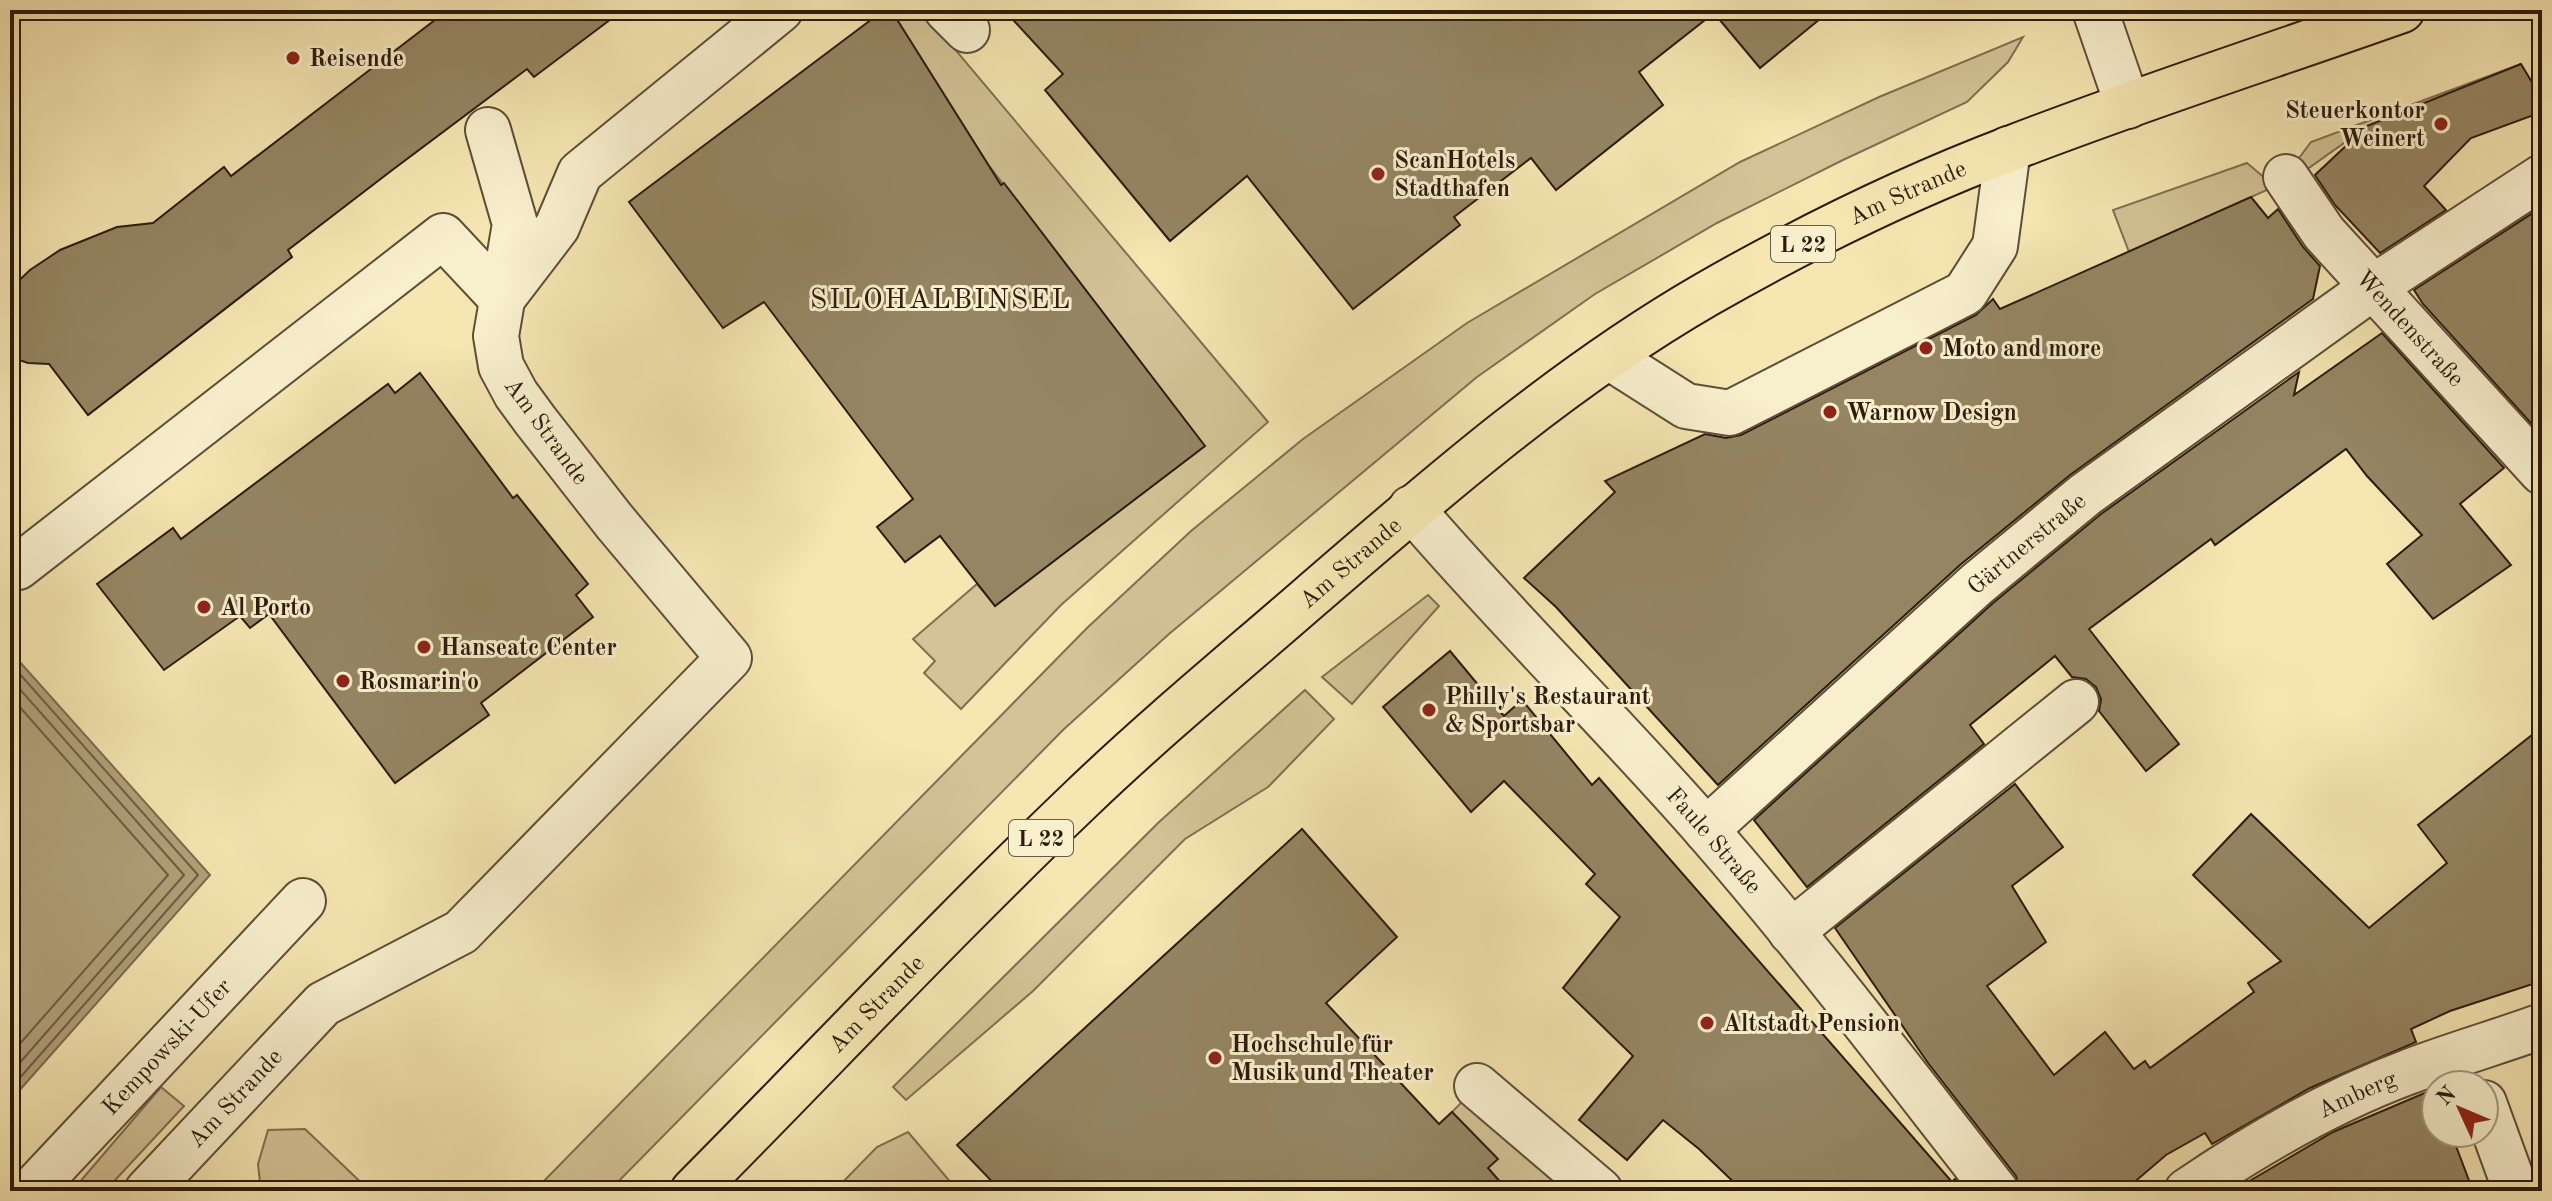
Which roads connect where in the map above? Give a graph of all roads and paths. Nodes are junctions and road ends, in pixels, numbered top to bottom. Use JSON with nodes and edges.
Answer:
{"nodes":[{"id":1,"x":780,"y":10,"type":"edge"},
{"id":2,"x":2095,"y":10,"type":"edge"},
{"id":3,"x":2402,"y":10,"type":"edge"},
{"id":4,"x":2128,"y":106,"type":"junction"},
{"id":5,"x":488,"y":130,"type":"dead end"},
{"id":6,"x":2008,"y":149,"type":"junction"},
{"id":7,"x":2286,"y":177,"type":"dead end"},
{"id":8,"x":2542,"y":177,"type":"edge"},
{"id":9,"x":2372,"y":288,"type":"junction"},
{"id":10,"x":502,"y":299,"type":"junction"},
{"id":11,"x":1609,"y":357,"type":"junction"},
{"id":12,"x":2542,"y":472,"type":"edge"},
{"id":13,"x":1411,"y":508,"type":"junction"},
{"id":14,"x":18,"y":567,"type":"dead end"},
{"id":15,"x":2076,"y":702,"type":"dead end"},
{"id":16,"x":1706,"y":830,"type":"junction"},
{"id":17,"x":303,"y":901,"type":"dead end"},
{"id":18,"x":1791,"y":932,"type":"junction"},
{"id":19,"x":2542,"y":1026,"type":"edge"},
{"id":20,"x":2473,"y":1068,"type":"edge"},
{"id":21,"x":1477,"y":1086,"type":"dead end"},
{"id":22,"x":2500,"y":1147,"type":"edge"},
{"id":23,"x":31,"y":1191,"type":"edge"},
{"id":24,"x":147,"y":1191,"type":"edge"},
{"id":25,"x":693,"y":1191,"type":"edge"},
{"id":26,"x":1600,"y":1191,"type":"edge"},
{"id":27,"x":1996,"y":1191,"type":"edge"},
{"id":28,"x":2187,"y":1191,"type":"edge"},
{"id":29,"x":2516,"y":1191,"type":"edge"}],
"edges":[{"from":1,"to":10,"type":"street"},
{"from":2,"to":4,"type":"street"},
{"from":3,"to":4,"type":"main road","name":"Am Strande","number":"L 22"},
{"from":4,"to":6,"type":"main road","name":"Am Strande","number":"L 22"},
{"from":5,"to":10,"type":"street","name":"Am Strande"},
{"from":6,"to":11,"type":"main road","name":"Am Strande","number":"L 22"},
{"from":6,"to":11,"type":"street"},
{"from":7,"to":9,"type":"street","name":"Wendenstraße"},
{"from":8,"to":9,"type":"street","name":"Gärtnerstraße"},
{"from":9,"to":12,"type":"street","name":"Wendenstraße"},
{"from":9,"to":16,"type":"street","name":"Gärtnerstraße"},
{"from":10,"to":14,"type":"street"},
{"from":10,"to":24,"type":"street","name":"Am Strande"},
{"from":11,"to":13,"type":"main road","name":"Am Strande","number":"L 22"},
{"from":13,"to":16,"type":"street","name":"Faule Straße"},
{"from":13,"to":25,"type":"main road","name":"Am Strande","number":"L 22"},
{"from":15,"to":18,"type":"street"},
{"from":16,"to":18,"type":"street","name":"Faule Straße"},
{"from":17,"to":23,"type":"street","name":"Kempowski-Ufer"},
{"from":18,"to":27,"type":"street","name":"Faule Straße"},
{"from":19,"to":20,"type":"street","name":"Amberg"},
{"from":20,"to":28,"type":"street","name":"Amberg"},
{"from":21,"to":26,"type":"street"},
{"from":22,"to":29,"type":"street"}]}
